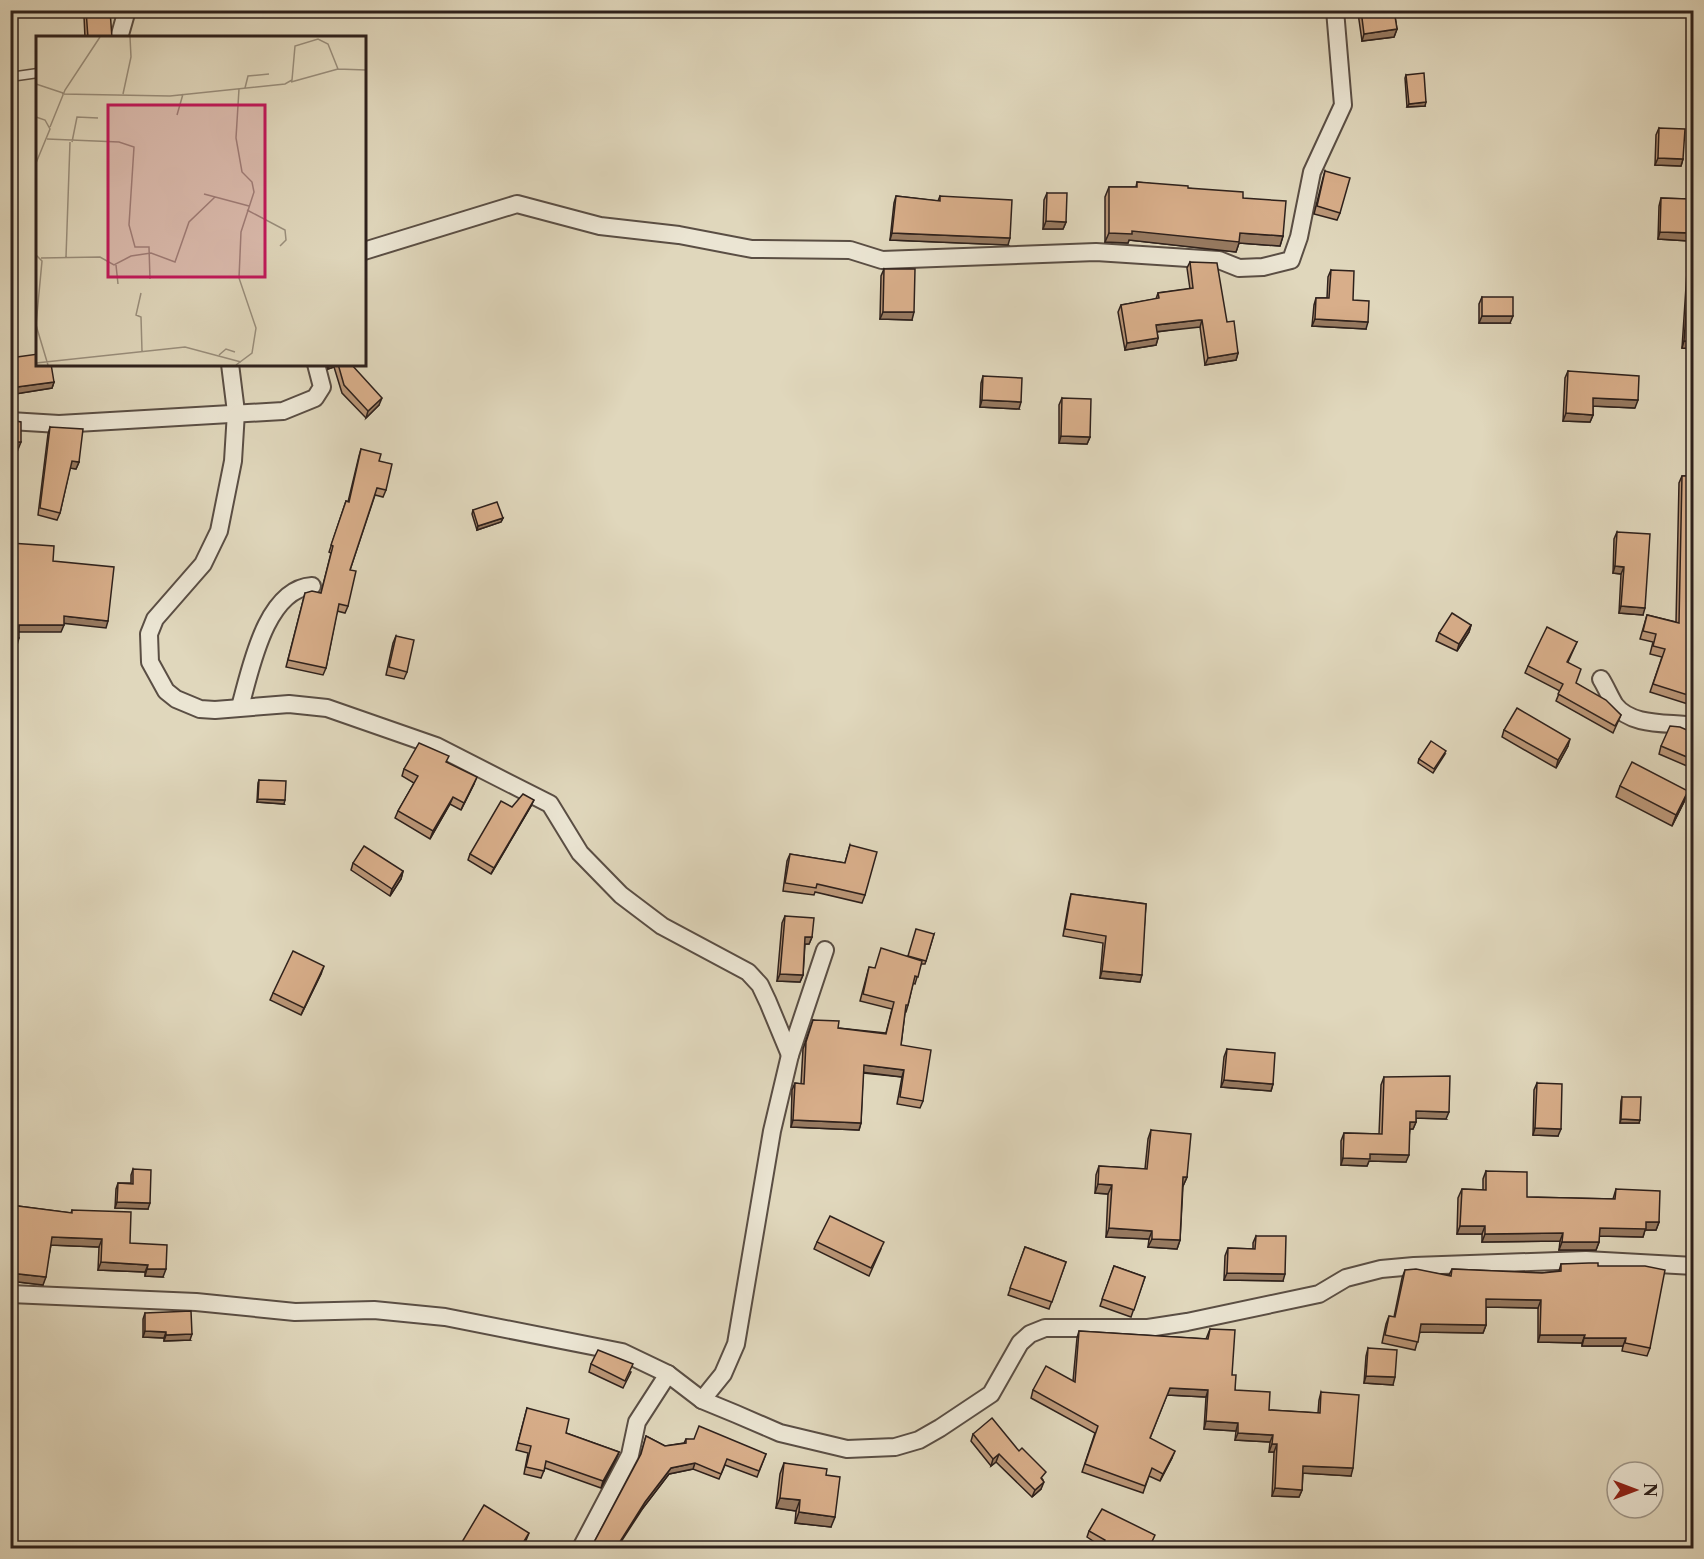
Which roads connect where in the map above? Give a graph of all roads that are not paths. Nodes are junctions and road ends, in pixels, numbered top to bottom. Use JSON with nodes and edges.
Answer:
{"nodes":[{"id":1,"x":127,"y":10,"type":"edge"},
{"id":2,"x":1335,"y":10,"type":"edge"},
{"id":3,"x":120,"y":36,"type":"edge"},
{"id":4,"x":36,"y":73,"type":"edge"},
{"id":5,"x":10,"y":77,"type":"edge"},
{"id":6,"x":366,"y":250,"type":"edge"},
{"id":7,"x":230,"y":366,"type":"edge"},
{"id":8,"x":317,"y":366,"type":"edge"},
{"id":9,"x":236,"y":412,"type":"junction"},
{"id":10,"x":10,"y":421,"type":"edge"},
{"id":11,"x":312,"y":586,"type":"dead end"},
{"id":12,"x":1602,"y":679,"type":"dead end"},
{"id":13,"x":240,"y":707,"type":"junction"},
{"id":14,"x":1694,"y":726,"type":"edge"},
{"id":15,"x":825,"y":950,"type":"dead end"},
{"id":16,"x":790,"y":1055,"type":"junction"},
{"id":17,"x":1694,"y":1266,"type":"edge"},
{"id":18,"x":10,"y":1294,"type":"edge"},
{"id":19,"x":668,"y":1374,"type":"junction"},
{"id":20,"x":702,"y":1400,"type":"junction"},
{"id":21,"x":580,"y":1548,"type":"edge"}],
"edges":[{"from":1,"to":3,"type":"street"},
{"from":2,"to":6,"type":"street"},
{"from":4,"to":5,"type":"lane"},
{"from":7,"to":9,"type":"street"},
{"from":8,"to":9,"type":"street"},
{"from":9,"to":10,"type":"street"},
{"from":9,"to":13,"type":"street"},
{"from":11,"to":13,"type":"street"},
{"from":12,"to":14,"type":"street"},
{"from":13,"to":16,"type":"street"},
{"from":15,"to":16,"type":"street"},
{"from":16,"to":20,"type":"street"},
{"from":17,"to":20,"type":"street"},
{"from":18,"to":19,"type":"street"},
{"from":19,"to":20,"type":"street"},
{"from":19,"to":21,"type":"street"}]}
